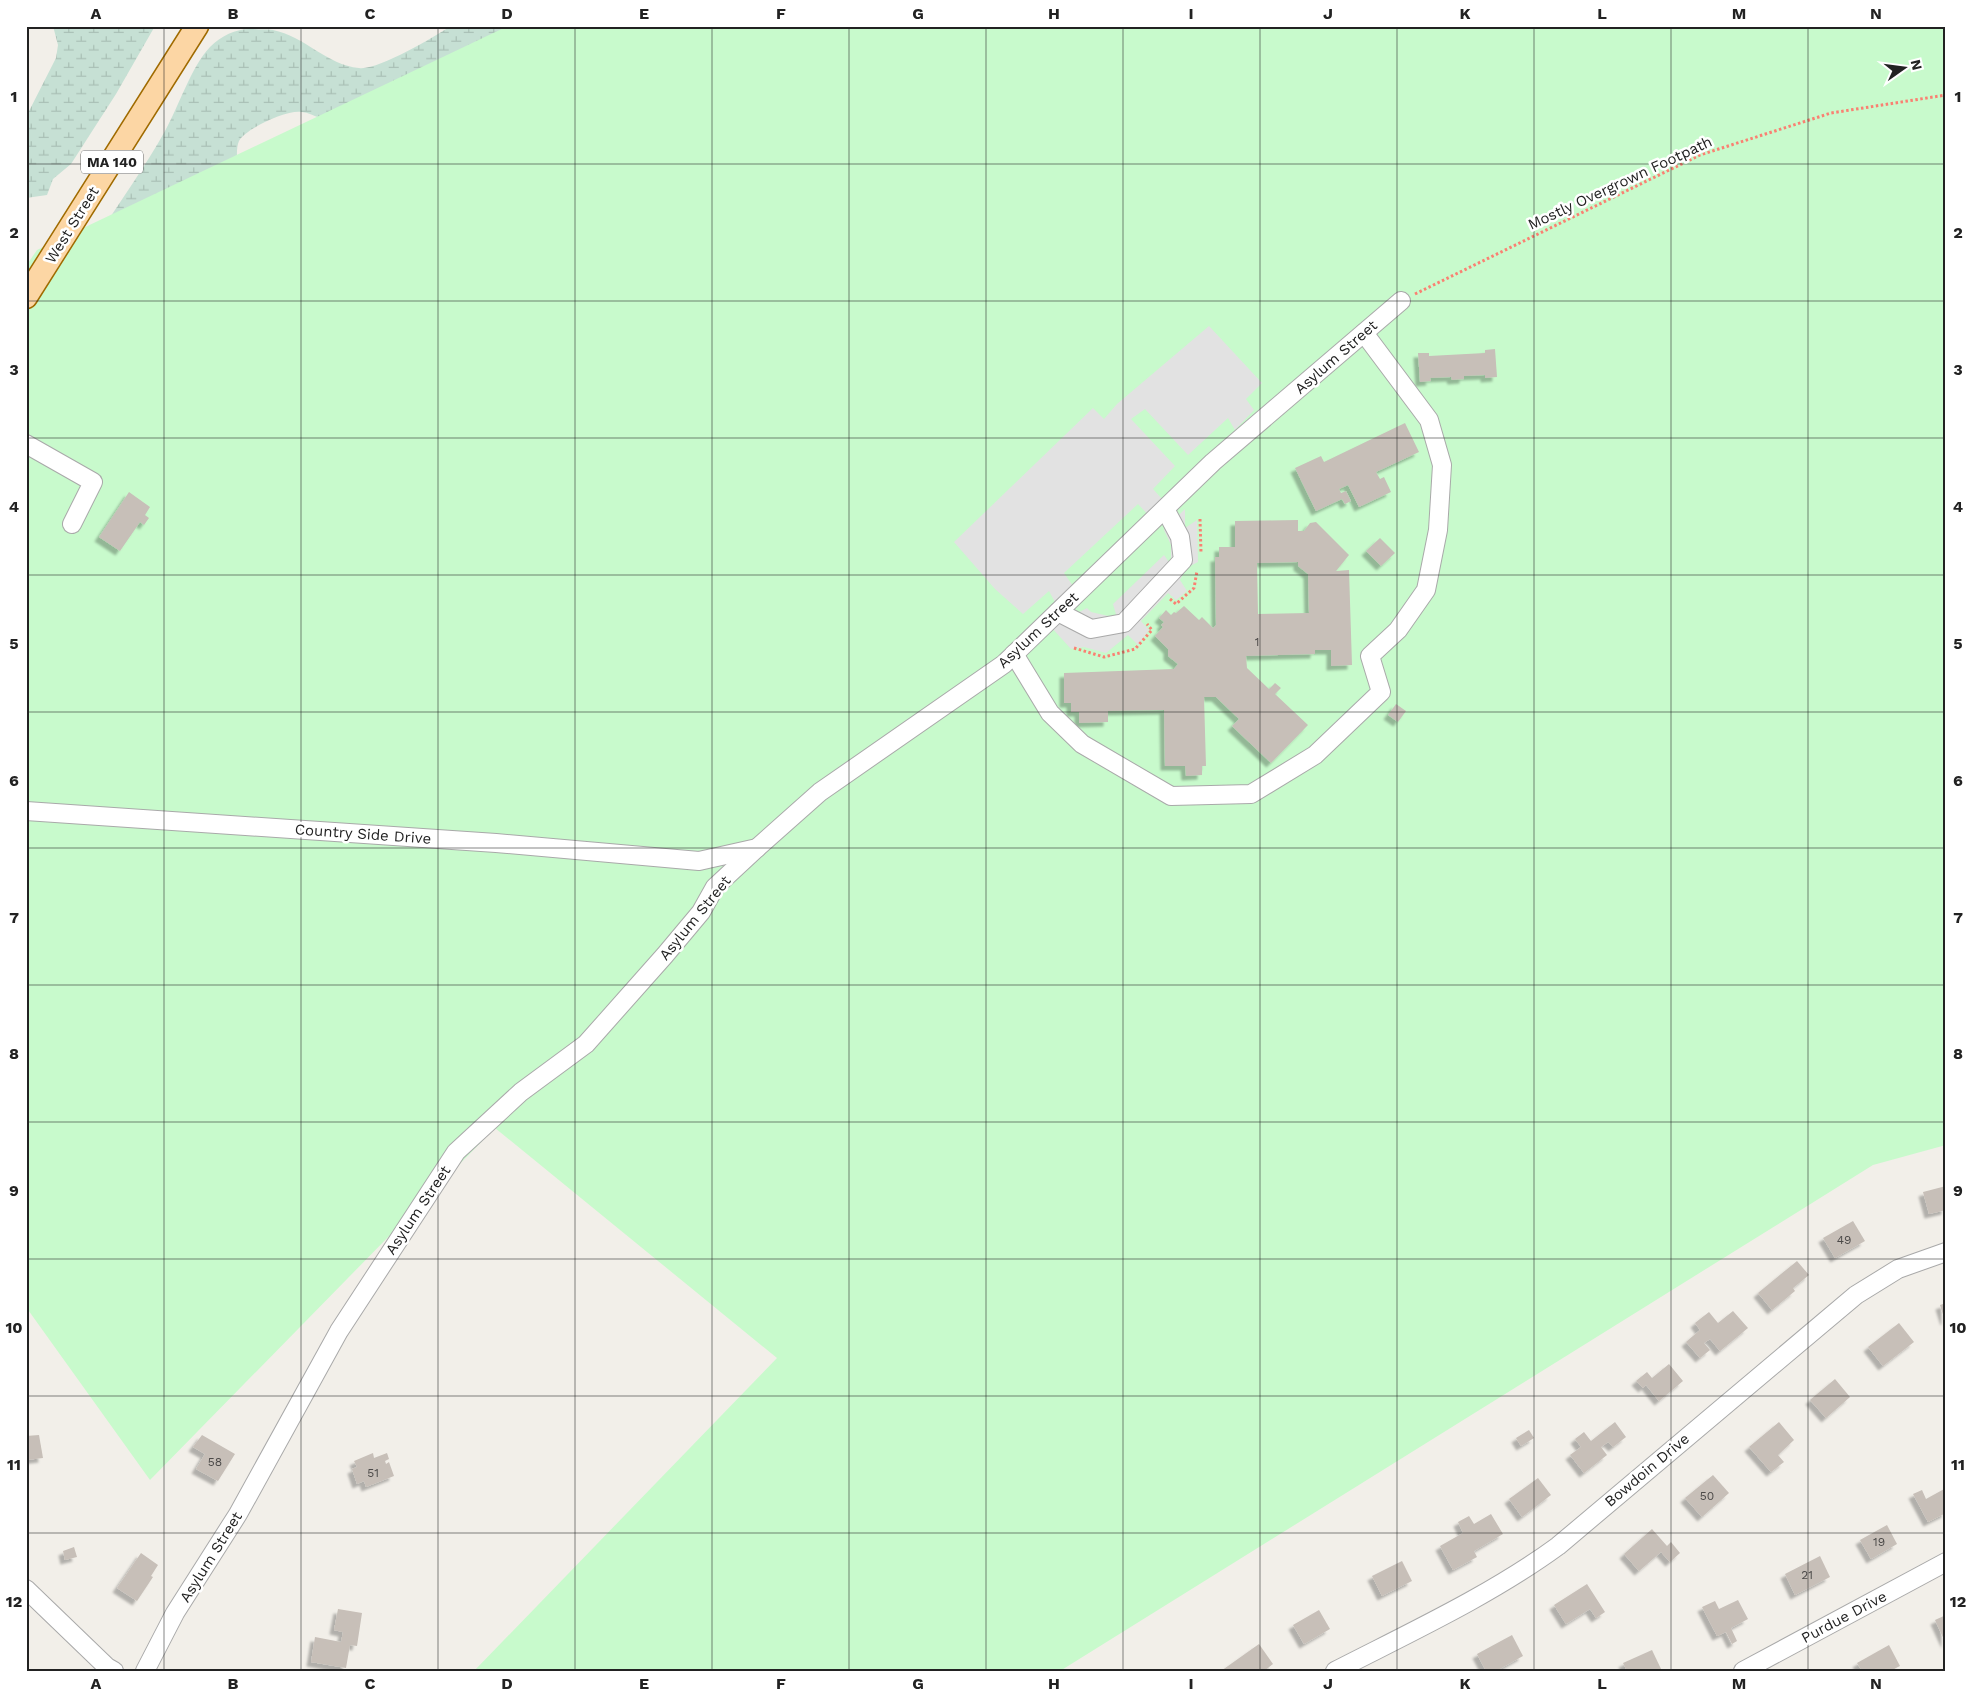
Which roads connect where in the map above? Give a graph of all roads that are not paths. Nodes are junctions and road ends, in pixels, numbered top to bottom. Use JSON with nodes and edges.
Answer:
{"nodes":[{"id":1,"x":197,"y":26,"type":"edge"},
{"id":2,"x":26,"y":297,"type":"edge"},
{"id":3,"x":1401,"y":301,"type":"road end"},
{"id":4,"x":1364,"y":332,"type":"junction"},
{"id":5,"x":26,"y":444,"type":"edge"},
{"id":6,"x":1164,"y":509,"type":"junction"},
{"id":7,"x":72,"y":524,"type":"dead end"},
{"id":8,"x":1058,"y":612,"type":"junction"},
{"id":9,"x":1014,"y":654,"type":"junction"},
{"id":10,"x":26,"y":811,"type":"edge"},
{"id":11,"x":757,"y":848,"type":"junction"},
{"id":12,"x":699,"y":861,"type":"junction"},
{"id":13,"x":715,"y":887,"type":"junction"},
{"id":14,"x":1946,"y":1252,"type":"edge"},
{"id":15,"x":1946,"y":1562,"type":"edge"},
{"id":16,"x":26,"y":1589,"type":"edge"},
{"id":17,"x":114,"y":1671,"type":"edge"},
{"id":18,"x":145,"y":1671,"type":"edge"},
{"id":19,"x":1335,"y":1671,"type":"edge"},
{"id":20,"x":1742,"y":1671,"type":"edge"}],
"edges":[{"from":1,"to":2,"type":"main road","name":"West Street","number":"MA 140"},
{"from":3,"to":4,"type":"street","name":"Asylum Street"},
{"from":4,"to":6,"type":"street","name":"Asylum Street"},
{"from":4,"to":9,"type":"street"},
{"from":5,"to":7,"type":"street"},
{"from":6,"to":8,"type":"street","name":"Asylum Street"},
{"from":6,"to":8,"type":"street"},
{"from":8,"to":9,"type":"street","name":"Asylum Street"},
{"from":9,"to":11,"type":"street","name":"Asylum Street"},
{"from":10,"to":12,"type":"street","name":"Country Side Drive"},
{"from":11,"to":12,"type":"street","name":"Country Side Drive"},
{"from":11,"to":13,"type":"street","name":"Asylum Street"},
{"from":12,"to":13,"type":"street"},
{"from":13,"to":18,"type":"street","name":"Asylum Street"},
{"from":14,"to":19,"type":"street","name":"Bowdoin Drive"},
{"from":15,"to":20,"type":"street","name":"Purdue Drive"},
{"from":16,"to":17,"type":"street"}]}
